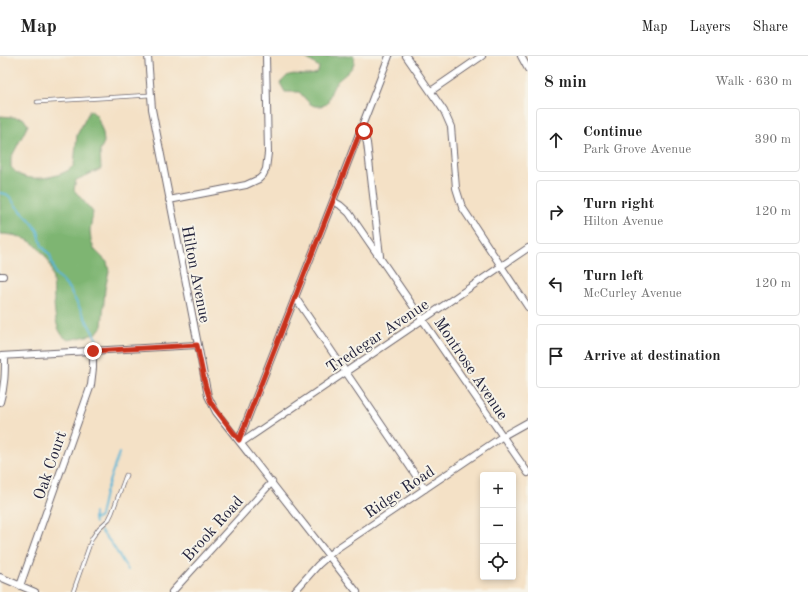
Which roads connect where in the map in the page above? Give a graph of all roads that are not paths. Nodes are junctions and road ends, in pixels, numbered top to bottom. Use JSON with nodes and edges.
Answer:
{"nodes":[{"id":1,"x":148,"y":56,"type":"edge"},
{"id":2,"x":266,"y":56,"type":"edge"},
{"id":3,"x":389,"y":56,"type":"edge"},
{"id":4,"x":406,"y":56,"type":"edge"},
{"id":5,"x":482,"y":56,"type":"edge"},
{"id":6,"x":521,"y":56,"type":"edge"},
{"id":7,"x":528,"y":69,"type":"edge"},
{"id":8,"x":431,"y":91,"type":"junction"},
{"id":9,"x":150,"y":95,"type":"junction"},
{"id":10,"x":37,"y":102,"type":"dead end"},
{"id":11,"x":362,"y":127,"type":"junction"},
{"id":12,"x":169,"y":200,"type":"junction"},
{"id":13,"x":333,"y":201,"type":"junction"},
{"id":14,"x":528,"y":248,"type":"edge"},
{"id":15,"x":381,"y":258,"type":"junction"},
{"id":16,"x":500,"y":266,"type":"junction"},
{"id":17,"x":295,"y":297,"type":"junction"},
{"id":18,"x":528,"y":307,"type":"edge"},
{"id":19,"x":423,"y":319,"type":"junction"},
{"id":20,"x":197,"y":345,"type":"junction"},
{"id":21,"x":93,"y":351,"type":"junction"},
{"id":22,"x":2,"y":356,"type":"edge"},
{"id":23,"x":346,"y":372,"type":"junction"},
{"id":24,"x":0,"y":402,"type":"edge"},
{"id":25,"x":528,"y":422,"type":"edge"},
{"id":26,"x":503,"y":436,"type":"junction"},
{"id":27,"x":240,"y":442,"type":"junction"},
{"id":28,"x":528,"y":474,"type":"edge"},
{"id":29,"x":126,"y":475,"type":"dead end"},
{"id":30,"x":272,"y":482,"type":"junction"},
{"id":31,"x":425,"y":489,"type":"junction"},
{"id":32,"x":328,"y":555,"type":"junction"},
{"id":33,"x":0,"y":577,"type":"edge"},
{"id":34,"x":20,"y":586,"type":"junction"},
{"id":35,"x":35,"y":592,"type":"edge"},
{"id":36,"x":73,"y":592,"type":"edge"},
{"id":37,"x":172,"y":592,"type":"edge"},
{"id":38,"x":294,"y":592,"type":"edge"},
{"id":39,"x":357,"y":592,"type":"edge"}],
"edges":[{"from":1,"to":9,"type":"street","name":"Hilton Avenue"},
{"from":2,"to":12,"type":"street"},
{"from":3,"to":11,"type":"street"},
{"from":4,"to":8,"type":"street"},
{"from":5,"to":8,"type":"street"},
{"from":6,"to":7,"type":"street"},
{"from":8,"to":16,"type":"street"},
{"from":9,"to":10,"type":"lane"},
{"from":9,"to":12,"type":"street","name":"Hilton Avenue"},
{"from":11,"to":13,"type":"street"},
{"from":11,"to":15,"type":"street","name":"Montrose Avenue"},
{"from":12,"to":20,"type":"street","name":"Hilton Avenue"},
{"from":13,"to":15,"type":"street","name":"Montrose Avenue"},
{"from":13,"to":17,"type":"street"},
{"from":14,"to":16,"type":"street","name":"Tredegar Avenue"},
{"from":15,"to":19,"type":"street","name":"Montrose Avenue"},
{"from":16,"to":18,"type":"street"},
{"from":16,"to":19,"type":"street","name":"Tredegar Avenue"},
{"from":17,"to":23,"type":"street"},
{"from":17,"to":27,"type":"street"},
{"from":19,"to":23,"type":"street","name":"Tredegar Avenue"},
{"from":19,"to":26,"type":"street","name":"Montrose Avenue"},
{"from":20,"to":21,"type":"street"},
{"from":20,"to":27,"type":"street","name":"Hilton Avenue"},
{"from":21,"to":22,"type":"street"},
{"from":21,"to":34,"type":"street","name":"Oak Court"},
{"from":22,"to":24,"type":"street"},
{"from":23,"to":27,"type":"street","name":"Tredegar Avenue"},
{"from":23,"to":31,"type":"street"},
{"from":25,"to":26,"type":"street","name":"Ridge Road"},
{"from":26,"to":28,"type":"street","name":"Montrose Avenue"},
{"from":26,"to":31,"type":"street","name":"Ridge Road"},
{"from":27,"to":30,"type":"street","name":"Hilton Avenue"},
{"from":29,"to":36,"type":"lane"},
{"from":30,"to":32,"type":"street","name":"Hilton Avenue"},
{"from":30,"to":37,"type":"street","name":"Brook Road"},
{"from":31,"to":32,"type":"street","name":"Ridge Road"},
{"from":32,"to":38,"type":"street","name":"Ridge Road"},
{"from":32,"to":39,"type":"street","name":"Hilton Avenue"},
{"from":33,"to":34,"type":"street"},
{"from":34,"to":35,"type":"street"}]}
